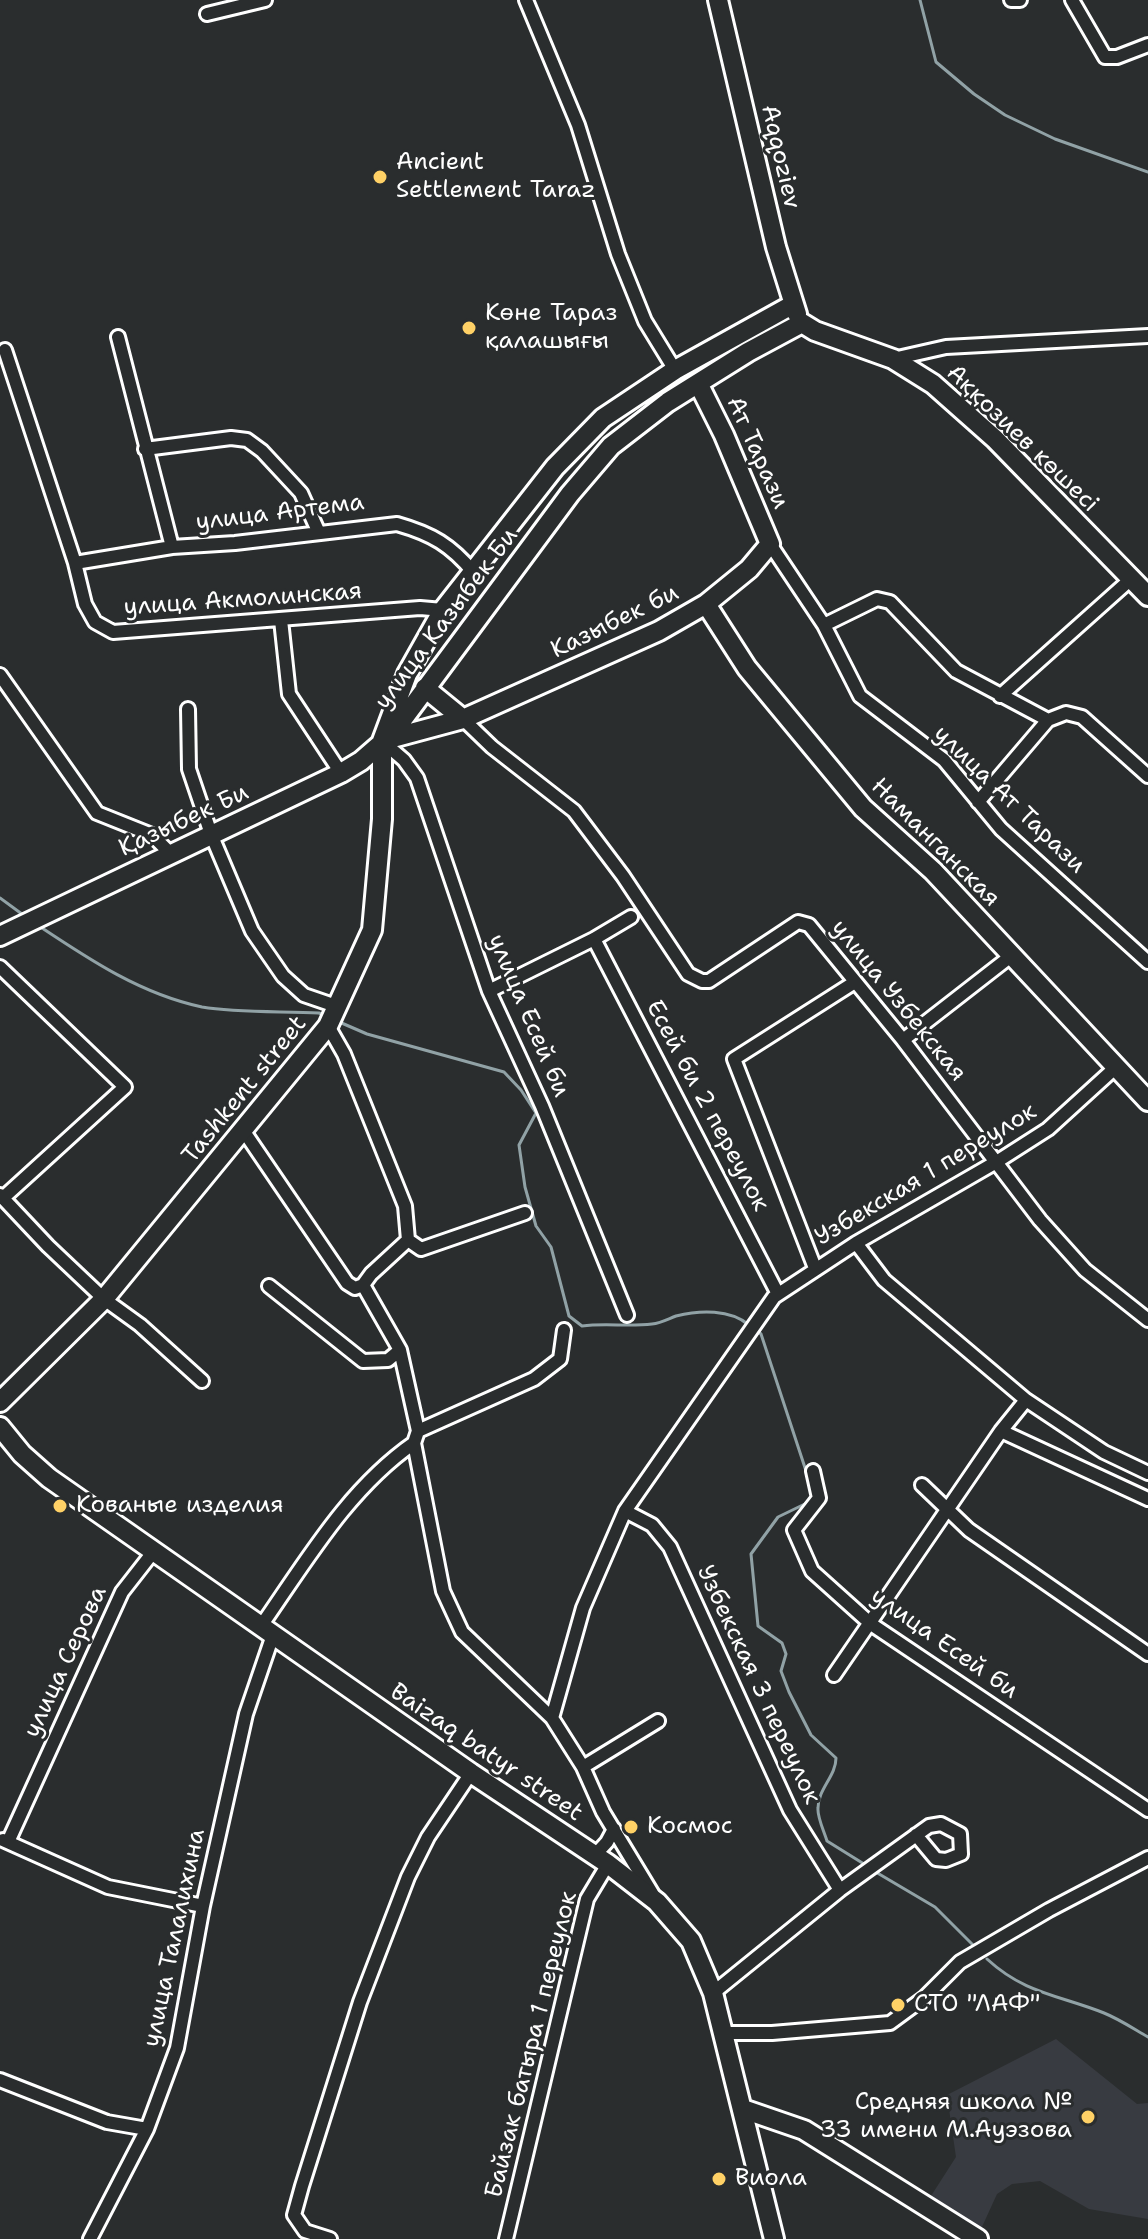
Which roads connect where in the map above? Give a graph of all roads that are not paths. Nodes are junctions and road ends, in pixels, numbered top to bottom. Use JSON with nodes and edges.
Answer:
{"nodes":[{"id":1,"x":265,"y":0,"type":"edge"},
{"id":2,"x":526,"y":0,"type":"edge"},
{"id":3,"x":718,"y":0,"type":"edge"},
{"id":4,"x":1011,"y":0,"type":"edge"},
{"id":5,"x":1020,"y":0,"type":"edge"},
{"id":6,"x":1072,"y":0,"type":"edge"},
{"id":7,"x":207,"y":14,"type":"dead end"},
{"id":8,"x":1148,"y":45,"type":"edge"},
{"id":9,"x":792,"y":305,"type":"junction"},
{"id":10,"x":802,"y":323,"type":"junction"},
{"id":11,"x":1148,"y":336,"type":"edge"},
{"id":12,"x":118,"y":337,"type":"dead end"},
{"id":13,"x":5,"y":350,"type":"dead end"},
{"id":14,"x":893,"y":359,"type":"junction"},
{"id":15,"x":675,"y":370,"type":"junction"},
{"id":16,"x":698,"y":383,"type":"junction"},
{"id":17,"x":145,"y":449,"type":"junction"},
{"id":18,"x":548,"y":477,"type":"junction"},
{"id":19,"x":570,"y":494,"type":"junction"},
{"id":20,"x":319,"y":533,"type":"junction"},
{"id":21,"x":770,"y":544,"type":"junction"},
{"id":22,"x":172,"y":547,"type":"junction"},
{"id":23,"x":75,"y":563,"type":"junction"},
{"id":24,"x":474,"y":573,"type":"junction"},
{"id":25,"x":1131,"y":579,"type":"junction"},
{"id":26,"x":1148,"y":596,"type":"edge"},
{"id":27,"x":706,"y":604,"type":"junction"},
{"id":28,"x":443,"y":610,"type":"junction"},
{"id":29,"x":281,"y":620,"type":"junction"},
{"id":30,"x":824,"y":625,"type":"junction"},
{"id":31,"x":0,"y":675,"type":"edge"},
{"id":32,"x":425,"y":688,"type":"junction"},
{"id":33,"x":1000,"y":696,"type":"junction"},
{"id":34,"x":188,"y":709,"type":"dead end"},
{"id":35,"x":463,"y":719,"type":"junction"},
{"id":36,"x":1048,"y":720,"type":"junction"},
{"id":37,"x":382,"y":741,"type":"junction"},
{"id":38,"x":341,"y":773,"type":"junction"},
{"id":39,"x":1148,"y":776,"type":"edge"},
{"id":40,"x":978,"y":802,"type":"junction"},
{"id":41,"x":211,"y":834,"type":"junction"},
{"id":42,"x":170,"y":853,"type":"junction"},
{"id":43,"x":631,"y":917,"type":"dead end"},
{"id":44,"x":0,"y":936,"type":"edge"},
{"id":45,"x":594,"y":939,"type":"junction"},
{"id":46,"x":1011,"y":956,"type":"junction"},
{"id":47,"x":1148,"y":962,"type":"edge"},
{"id":48,"x":0,"y":967,"type":"edge"},
{"id":49,"x":855,"y":982,"type":"junction"},
{"id":50,"x":489,"y":991,"type":"junction"},
{"id":51,"x":336,"y":1006,"type":"junction"},
{"id":52,"x":328,"y":1026,"type":"junction"},
{"id":53,"x":903,"y":1040,"type":"junction"},
{"id":54,"x":1115,"y":1068,"type":"junction"},
{"id":55,"x":1148,"y":1101,"type":"edge"},
{"id":56,"x":243,"y":1130,"type":"junction"},
{"id":57,"x":998,"y":1161,"type":"junction"},
{"id":58,"x":1,"y":1196,"type":"edge"},
{"id":59,"x":525,"y":1213,"type":"dead end"},
{"id":60,"x":408,"y":1240,"type":"junction"},
{"id":61,"x":856,"y":1243,"type":"junction"},
{"id":62,"x":815,"y":1268,"type":"junction"},
{"id":63,"x":363,"y":1285,"type":"junction"},
{"id":64,"x":269,"y":1286,"type":"dead end"},
{"id":65,"x":778,"y":1294,"type":"junction"},
{"id":66,"x":104,"y":1299,"type":"junction"},
{"id":67,"x":627,"y":1315,"type":"dead end"},
{"id":68,"x":1148,"y":1320,"type":"edge"},
{"id":69,"x":564,"y":1330,"type":"dead end"},
{"id":70,"x":400,"y":1350,"type":"junction"},
{"id":71,"x":202,"y":1381,"type":"dead end"},
{"id":72,"x":1026,"y":1400,"type":"junction"},
{"id":73,"x":0,"y":1402,"type":"edge"},
{"id":74,"x":0,"y":1427,"type":"edge"},
{"id":75,"x":1001,"y":1431,"type":"junction"},
{"id":76,"x":416,"y":1437,"type":"junction"},
{"id":77,"x":813,"y":1471,"type":"dead end"},
{"id":78,"x":1148,"y":1473,"type":"edge"},
{"id":79,"x":922,"y":1485,"type":"dead end"},
{"id":80,"x":1148,"y":1499,"type":"edge"},
{"id":81,"x":625,"y":1511,"type":"junction"},
{"id":82,"x":949,"y":1511,"type":"junction"},
{"id":83,"x":154,"y":1551,"type":"junction"},
{"id":84,"x":871,"y":1624,"type":"junction"},
{"id":85,"x":267,"y":1631,"type":"junction"},
{"id":86,"x":1148,"y":1654,"type":"edge"},
{"id":87,"x":834,"y":1675,"type":"dead end"},
{"id":88,"x":552,"y":1718,"type":"junction"},
{"id":89,"x":658,"y":1721,"type":"dead end"},
{"id":90,"x":583,"y":1767,"type":"junction"},
{"id":91,"x":471,"y":1773,"type":"junction"},
{"id":92,"x":1148,"y":1810,"type":"edge"},
{"id":93,"x":614,"y":1829,"type":"junction"},
{"id":94,"x":916,"y":1835,"type":"dead end"},
{"id":95,"x":4,"y":1841,"type":"edge"},
{"id":96,"x":1148,"y":1858,"type":"edge"},
{"id":97,"x":601,"y":1860,"type":"junction"},
{"id":98,"x":840,"y":1890,"type":"junction"},
{"id":99,"x":657,"y":1902,"type":"junction"},
{"id":100,"x":203,"y":1906,"type":"junction"},
{"id":101,"x":713,"y":1993,"type":"junction"},
{"id":102,"x":724,"y":2033,"type":"junction"},
{"id":103,"x":0,"y":2080,"type":"edge"},
{"id":104,"x":743,"y":2109,"type":"junction"},
{"id":105,"x":147,"y":2129,"type":"junction"},
{"id":106,"x":90,"y":2239,"type":"edge"},
{"id":107,"x":330,"y":2239,"type":"edge"},
{"id":108,"x":506,"y":2239,"type":"edge"},
{"id":109,"x":774,"y":2239,"type":"edge"},
{"id":110,"x":978,"y":2239,"type":"edge"}],
"edges":[{"from":1,"to":7,"type":"street"},
{"from":2,"to":15,"type":"street"},
{"from":3,"to":9,"type":"main road","name":"Aqqoziev"},
{"from":4,"to":5,"type":"street"},
{"from":6,"to":8,"type":"street"},
{"from":9,"to":10,"type":"main road","name":"Aqqoziev"},
{"from":9,"to":15,"type":"main road","name":"улица Казыбек Би"},
{"from":10,"to":14,"type":"main road","name":"Аққозиев көшесі"},
{"from":10,"to":16,"type":"main road","name":"улица Казыбек Би"},
{"from":11,"to":14,"type":"street"},
{"from":12,"to":17,"type":"street"},
{"from":13,"to":23,"type":"street","name":"улица Акмолинская"},
{"from":14,"to":25,"type":"main road","name":"Аққозиев көшесі"},
{"from":15,"to":18,"type":"main road","name":"улица Казыбек Би"},
{"from":16,"to":19,"type":"main road","name":"улица Казыбек Би"},
{"from":16,"to":21,"type":"main road","name":"Ат Тарази"},
{"from":17,"to":20,"type":"street"},
{"from":17,"to":22,"type":"street"},
{"from":18,"to":19,"type":"main road"},
{"from":18,"to":24,"type":"main road","name":"улица Казыбек Би"},
{"from":19,"to":32,"type":"main road","name":"улица Казыбек Би"},
{"from":20,"to":22,"type":"street","name":"улица Артема"},
{"from":20,"to":24,"type":"street","name":"улица Артема"},
{"from":21,"to":27,"type":"main road","name":"Казыбек би"},
{"from":21,"to":30,"type":"street","name":"улица Ат Тарази"},
{"from":22,"to":23,"type":"street","name":"улица Артема"},
{"from":23,"to":29,"type":"street","name":"улица Акмолинская"},
{"from":24,"to":28,"type":"main road","name":"улица Казыбек Би"},
{"from":25,"to":26,"type":"main road","name":"Аққозиев көшесі"},
{"from":25,"to":33,"type":"street"},
{"from":27,"to":35,"type":"main road","name":"Казыбек би"},
{"from":27,"to":46,"type":"main road","name":"Наманганская"},
{"from":28,"to":29,"type":"street","name":"улица Акмолинская"},
{"from":28,"to":37,"type":"main road","name":"улица Казыбек Би"},
{"from":29,"to":38,"type":"street"},
{"from":30,"to":33,"type":"street"},
{"from":30,"to":40,"type":"street","name":"улица Ат Тарази"},
{"from":31,"to":42,"type":"street"},
{"from":32,"to":35,"type":"main road"},
{"from":32,"to":37,"type":"main road","name":"улица Казыбек Би"},
{"from":33,"to":36,"type":"street"},
{"from":34,"to":41,"type":"street"},
{"from":35,"to":37,"type":"main road","name":"Казыбек би"},
{"from":35,"to":49,"type":"street","name":"улица Узбекская"},
{"from":36,"to":39,"type":"street"},
{"from":36,"to":40,"type":"street"},
{"from":37,"to":38,"type":"main road","name":"Қазыбек Би"},
{"from":37,"to":50,"type":"street","name":"улица Есей би"},
{"from":37,"to":51,"type":"main road","name":"Tashkent street"},
{"from":38,"to":41,"type":"main road","name":"Қазыбек Би"},
{"from":40,"to":47,"type":"street","name":"улица Ат Тарази"},
{"from":41,"to":42,"type":"main road","name":"Қазыбек Би"},
{"from":41,"to":51,"type":"street"},
{"from":42,"to":44,"type":"main road","name":"Қазыбек Би"},
{"from":43,"to":45,"type":"street"},
{"from":45,"to":50,"type":"street"},
{"from":45,"to":65,"type":"street","name":"Есей би 2 переулок"},
{"from":46,"to":53,"type":"street"},
{"from":46,"to":54,"type":"main road","name":"Наманганская"},
{"from":48,"to":58,"type":"street"},
{"from":49,"to":53,"type":"street","name":"улица Узбекская"},
{"from":49,"to":62,"type":"street"},
{"from":50,"to":67,"type":"street","name":"улица Есей би"},
{"from":51,"to":52,"type":"main road","name":"Tashkent street"},
{"from":52,"to":56,"type":"main road","name":"Tashkent street"},
{"from":52,"to":60,"type":"street"},
{"from":53,"to":57,"type":"street","name":"улица Узбекская"},
{"from":54,"to":55,"type":"main road","name":"Наманганская"},
{"from":54,"to":57,"type":"street","name":"Узбекская 1 переулок"},
{"from":56,"to":63,"type":"street"},
{"from":56,"to":66,"type":"main road","name":"Tashkent street"},
{"from":57,"to":61,"type":"street","name":"Узбекская 1 переулок"},
{"from":57,"to":68,"type":"street","name":"улица Узбекская"},
{"from":58,"to":66,"type":"street"},
{"from":59,"to":60,"type":"street"},
{"from":60,"to":63,"type":"street"},
{"from":61,"to":62,"type":"street","name":"Узбекская 1 переулок"},
{"from":61,"to":72,"type":"street"},
{"from":62,"to":65,"type":"street","name":"Узбекская 1 переулок"},
{"from":63,"to":70,"type":"street"},
{"from":64,"to":70,"type":"street"},
{"from":65,"to":81,"type":"street","name":"Узбекская 1 переулок"},
{"from":66,"to":71,"type":"street"},
{"from":66,"to":73,"type":"main road","name":"Tashkent street"},
{"from":69,"to":76,"type":"street","name":"улица Талалихина"},
{"from":70,"to":76,"type":"street"},
{"from":72,"to":75,"type":"street"},
{"from":72,"to":78,"type":"street"},
{"from":74,"to":83,"type":"main road","name":"Baizaq batyr street"},
{"from":75,"to":80,"type":"street"},
{"from":75,"to":82,"type":"street"},
{"from":76,"to":85,"type":"street","name":"улица Талалихина"},
{"from":76,"to":88,"type":"street"},
{"from":77,"to":84,"type":"street","name":"улица Есей би"},
{"from":79,"to":82,"type":"street"},
{"from":81,"to":88,"type":"street"},
{"from":81,"to":98,"type":"street","name":"Узбекская 3 переулок"},
{"from":82,"to":84,"type":"street"},
{"from":82,"to":86,"type":"street"},
{"from":83,"to":85,"type":"main road","name":"Baizaq batyr street"},
{"from":83,"to":95,"type":"street","name":"улица Серова"},
{"from":84,"to":87,"type":"street"},
{"from":84,"to":92,"type":"street","name":"улица Есей би"},
{"from":85,"to":91,"type":"main road","name":"Baizaq batyr street"},
{"from":85,"to":100,"type":"street","name":"улица Талалихина"},
{"from":88,"to":90,"type":"street"},
{"from":89,"to":90,"type":"street"},
{"from":90,"to":93,"type":"street"},
{"from":91,"to":97,"type":"main road","name":"Baizaq batyr street"},
{"from":91,"to":107,"type":"street"},
{"from":93,"to":97,"type":"street","name":"Байзак батыра 1 переулок"},
{"from":93,"to":99,"type":"street"},
{"from":94,"to":98,"type":"street"},
{"from":95,"to":100,"type":"street"},
{"from":96,"to":102,"type":"street"},
{"from":97,"to":99,"type":"main road","name":"Baizaq batyr street"},
{"from":97,"to":108,"type":"street","name":"Байзак батыра 1 переулок"},
{"from":98,"to":101,"type":"street"},
{"from":99,"to":101,"type":"main road","name":"Baizaq batyr street"},
{"from":100,"to":105,"type":"street","name":"улица Талалихина"},
{"from":101,"to":102,"type":"main road","name":"Baizaq batyr street"},
{"from":102,"to":104,"type":"main road","name":"Baizaq batyr street"},
{"from":103,"to":105,"type":"street"},
{"from":104,"to":109,"type":"main road","name":"Baizaq batyr street"},
{"from":104,"to":110,"type":"main road"},
{"from":105,"to":106,"type":"street","name":"улица Талалихина"}]}
